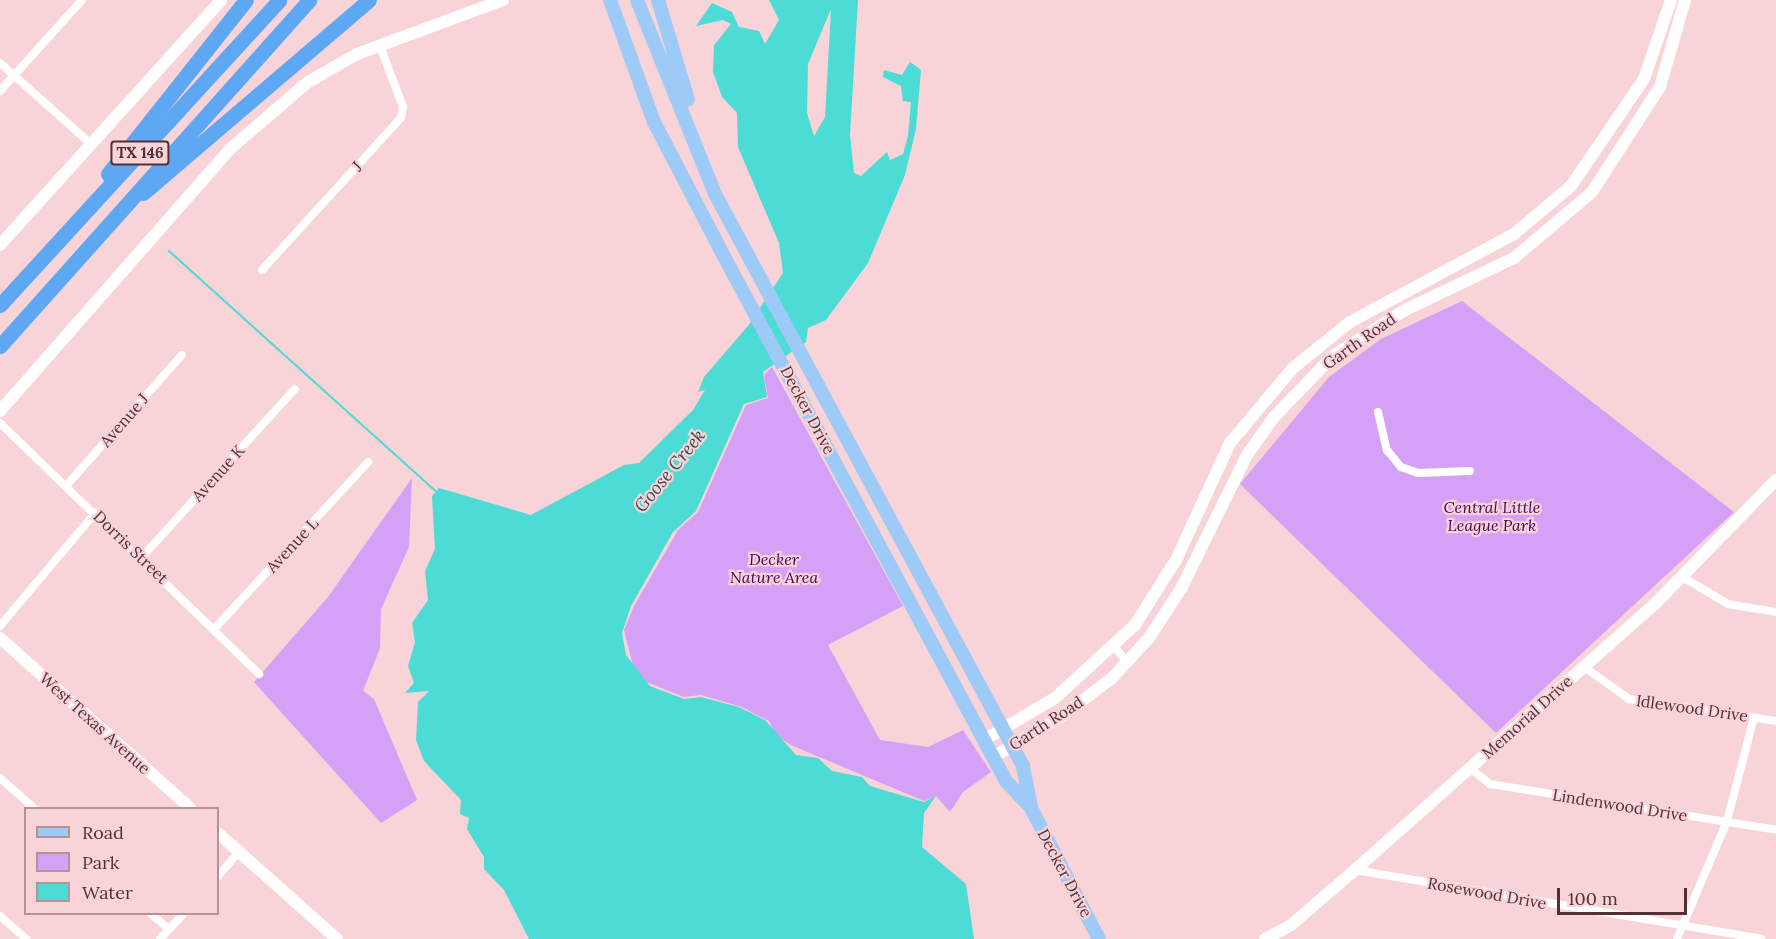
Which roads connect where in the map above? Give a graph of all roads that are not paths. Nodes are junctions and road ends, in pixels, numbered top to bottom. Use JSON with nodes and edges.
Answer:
{"nodes":[{"id":1,"x":82,"y":0,"type":"edge"},
{"id":2,"x":221,"y":0,"type":"edge"},
{"id":3,"x":246,"y":0,"type":"edge"},
{"id":4,"x":279,"y":0,"type":"edge"},
{"id":5,"x":309,"y":0,"type":"edge"},
{"id":6,"x":369,"y":0,"type":"edge"},
{"id":7,"x":503,"y":0,"type":"edge"},
{"id":8,"x":610,"y":0,"type":"edge"},
{"id":9,"x":636,"y":0,"type":"edge"},
{"id":10,"x":658,"y":0,"type":"edge"},
{"id":11,"x":1671,"y":0,"type":"edge"},
{"id":12,"x":1685,"y":0,"type":"edge"},
{"id":13,"x":380,"y":46,"type":"junction"},
{"id":14,"x":0,"y":63,"type":"edge"},
{"id":15,"x":14,"y":75,"type":"junction"},
{"id":16,"x":0,"y":91,"type":"edge"},
{"id":17,"x":1623,"y":117,"type":"junction"},
{"id":18,"x":1638,"y":127,"type":"junction"},
{"id":19,"x":92,"y":145,"type":"junction"},
{"id":20,"x":715,"y":194,"type":"junction"},
{"id":21,"x":131,"y":201,"type":"junction"},
{"id":22,"x":1552,"y":207,"type":"junction"},
{"id":23,"x":1569,"y":216,"type":"junction"},
{"id":24,"x":72,"y":225,"type":"junction"},
{"id":25,"x":0,"y":245,"type":"edge"},
{"id":26,"x":261,"y":270,"type":"dead end"},
{"id":27,"x":0,"y":305,"type":"edge"},
{"id":28,"x":1375,"y":308,"type":"junction"},
{"id":29,"x":1382,"y":323,"type":"junction"},
{"id":30,"x":0,"y":346,"type":"edge"},
{"id":31,"x":182,"y":355,"type":"dead end"},
{"id":32,"x":295,"y":389,"type":"dead end"},
{"id":33,"x":1271,"y":391,"type":"junction"},
{"id":34,"x":1285,"y":405,"type":"junction"},
{"id":35,"x":0,"y":411,"type":"edge"},
{"id":36,"x":1378,"y":412,"type":"dead end"},
{"id":37,"x":0,"y":423,"type":"edge"},
{"id":38,"x":368,"y":462,"type":"dead end"},
{"id":39,"x":1470,"y":471,"type":"dead end"},
{"id":40,"x":1213,"y":477,"type":"junction"},
{"id":41,"x":1230,"y":484,"type":"junction"},
{"id":42,"x":66,"y":486,"type":"junction"},
{"id":43,"x":1774,"y":486,"type":"edge"},
{"id":44,"x":95,"y":513,"type":"junction"},
{"id":45,"x":142,"y":557,"type":"junction"},
{"id":46,"x":1684,"y":578,"type":"junction"},
{"id":47,"x":1164,"y":580,"type":"junction"},
{"id":48,"x":1181,"y":590,"type":"junction"},
{"id":49,"x":1776,"y":612,"type":"edge"},
{"id":50,"x":0,"y":626,"type":"edge"},
{"id":51,"x":215,"y":628,"type":"junction"},
{"id":52,"x":0,"y":638,"type":"edge"},
{"id":53,"x":1116,"y":648,"type":"junction"},
{"id":54,"x":1127,"y":663,"type":"junction"},
{"id":55,"x":1583,"y":666,"type":"junction"},
{"id":56,"x":259,"y":674,"type":"dead end"},
{"id":57,"x":1755,"y":717,"type":"junction"},
{"id":58,"x":1776,"y":721,"type":"edge"},
{"id":59,"x":1003,"y":730,"type":"junction"},
{"id":60,"x":984,"y":740,"type":"junction"},
{"id":61,"x":1011,"y":745,"type":"junction"},
{"id":62,"x":993,"y":757,"type":"junction"},
{"id":63,"x":1470,"y":768,"type":"junction"},
{"id":64,"x":0,"y":778,"type":"edge"},
{"id":65,"x":33,"y":807,"type":"edge"},
{"id":66,"x":189,"y":807,"type":"edge"},
{"id":67,"x":1031,"y":808,"type":"junction"},
{"id":68,"x":1727,"y":821,"type":"junction"},
{"id":69,"x":1776,"y":830,"type":"edge"},
{"id":70,"x":219,"y":834,"type":"edge"},
{"id":71,"x":238,"y":852,"type":"junction"},
{"id":72,"x":1355,"y":870,"type":"junction"},
{"id":73,"x":219,"y":875,"type":"edge"},
{"id":74,"x":152,"y":915,"type":"edge"},
{"id":75,"x":182,"y":915,"type":"edge"},
{"id":76,"x":0,"y":916,"type":"edge"},
{"id":77,"x":1679,"y":927,"type":"junction"},
{"id":78,"x":169,"y":930,"type":"junction"},
{"id":79,"x":1269,"y":938,"type":"edge"},
{"id":80,"x":26,"y":939,"type":"edge"},
{"id":81,"x":160,"y":939,"type":"edge"},
{"id":82,"x":337,"y":939,"type":"edge"},
{"id":83,"x":1100,"y":939,"type":"edge"},
{"id":84,"x":1677,"y":939,"type":"edge"},
{"id":85,"x":1761,"y":939,"type":"edge"}],
"edges":[{"from":1,"to":15,"type":"street"},
{"from":2,"to":19,"type":"main road"},
{"from":3,"to":24,"type":"highway"},
{"from":4,"to":24,"type":"highway","number":"TX 146"},
{"from":5,"to":21,"type":"highway","number":"TX 146"},
{"from":6,"to":21,"type":"highway"},
{"from":7,"to":13,"type":"main road"},
{"from":8,"to":60,"type":"main road","name":"Decker Drive"},
{"from":9,"to":20,"type":"main road","name":"Decker Drive"},
{"from":10,"to":20,"type":"main road"},
{"from":11,"to":17,"type":"main road","name":"Garth Road"},
{"from":12,"to":18,"type":"main road","name":"Garth Road"},
{"from":13,"to":26,"type":"street","name":"J"},
{"from":13,"to":35,"type":"main road"},
{"from":14,"to":15,"type":"street"},
{"from":15,"to":16,"type":"street"},
{"from":15,"to":19,"type":"street"},
{"from":17,"to":18,"type":"main road"},
{"from":17,"to":22,"type":"main road","name":"Garth Road"},
{"from":18,"to":23,"type":"main road","name":"Garth Road"},
{"from":19,"to":25,"type":"main road"},
{"from":20,"to":59,"type":"main road","name":"Decker Drive"},
{"from":21,"to":30,"type":"highway","number":"TX 146"},
{"from":22,"to":23,"type":"main road"},
{"from":22,"to":28,"type":"main road","name":"Garth Road"},
{"from":23,"to":29,"type":"main road","name":"Garth Road"},
{"from":24,"to":27,"type":"highway","number":"TX 146"},
{"from":28,"to":29,"type":"main road"},
{"from":28,"to":33,"type":"main road","name":"Garth Road"},
{"from":29,"to":34,"type":"main road","name":"Garth Road"},
{"from":31,"to":42,"type":"street","name":"Avenue J"},
{"from":32,"to":45,"type":"street","name":"Avenue K"},
{"from":33,"to":34,"type":"main road"},
{"from":33,"to":40,"type":"main road","name":"Garth Road"},
{"from":34,"to":41,"type":"main road","name":"Garth Road"},
{"from":36,"to":39,"type":"street"},
{"from":37,"to":42,"type":"street","name":"Dorris Street"},
{"from":38,"to":51,"type":"street","name":"Avenue L"},
{"from":40,"to":41,"type":"main road"},
{"from":40,"to":47,"type":"main road","name":"Garth Road"},
{"from":41,"to":48,"type":"main road","name":"Garth Road"},
{"from":42,"to":44,"type":"street","name":"Dorris Street"},
{"from":43,"to":46,"type":"main road","name":"Memorial Drive"},
{"from":44,"to":45,"type":"street","name":"Dorris Street"},
{"from":44,"to":50,"type":"street"},
{"from":45,"to":51,"type":"street","name":"Dorris Street"},
{"from":46,"to":49,"type":"street"},
{"from":46,"to":55,"type":"main road","name":"Memorial Drive"},
{"from":47,"to":48,"type":"main road"},
{"from":47,"to":53,"type":"main road","name":"Garth Road"},
{"from":48,"to":54,"type":"main road","name":"Garth Road"},
{"from":51,"to":56,"type":"street","name":"Dorris Street"},
{"from":52,"to":66,"type":"main road","name":"West Texas Avenue"},
{"from":53,"to":54,"type":"street"},
{"from":53,"to":59,"type":"main road","name":"Garth Road"},
{"from":54,"to":61,"type":"main road","name":"Garth Road"},
{"from":55,"to":57,"type":"street","name":"Idlewood Drive"},
{"from":55,"to":63,"type":"main road","name":"Memorial Drive"},
{"from":57,"to":58,"type":"street","name":"Idlewood Drive"},
{"from":57,"to":68,"type":"street"},
{"from":59,"to":60,"type":"main road","name":"Garth Road"},
{"from":59,"to":61,"type":"main road","name":"Decker Drive"},
{"from":60,"to":62,"type":"main road","name":"Decker Drive"},
{"from":61,"to":62,"type":"main road","name":"Garth Road"},
{"from":61,"to":67,"type":"main road","name":"Decker Drive"},
{"from":62,"to":67,"type":"main road","name":"Decker Drive"},
{"from":63,"to":68,"type":"street","name":"Lindenwood Drive"},
{"from":63,"to":72,"type":"main road","name":"Memorial Drive"},
{"from":64,"to":65,"type":"street"},
{"from":67,"to":83,"type":"main road","name":"Decker Drive"},
{"from":68,"to":69,"type":"street","name":"Lindenwood Drive"},
{"from":68,"to":77,"type":"street"},
{"from":70,"to":71,"type":"main road"},
{"from":71,"to":73,"type":"street"},
{"from":71,"to":82,"type":"main road"},
{"from":72,"to":77,"type":"street","name":"Rosewood Drive"},
{"from":72,"to":79,"type":"main road","name":"Memorial Drive"},
{"from":74,"to":78,"type":"street"},
{"from":75,"to":78,"type":"street"},
{"from":76,"to":80,"type":"street"},
{"from":77,"to":84,"type":"street"},
{"from":77,"to":85,"type":"street","name":"Rosewood Drive"},
{"from":78,"to":81,"type":"street"}]}
